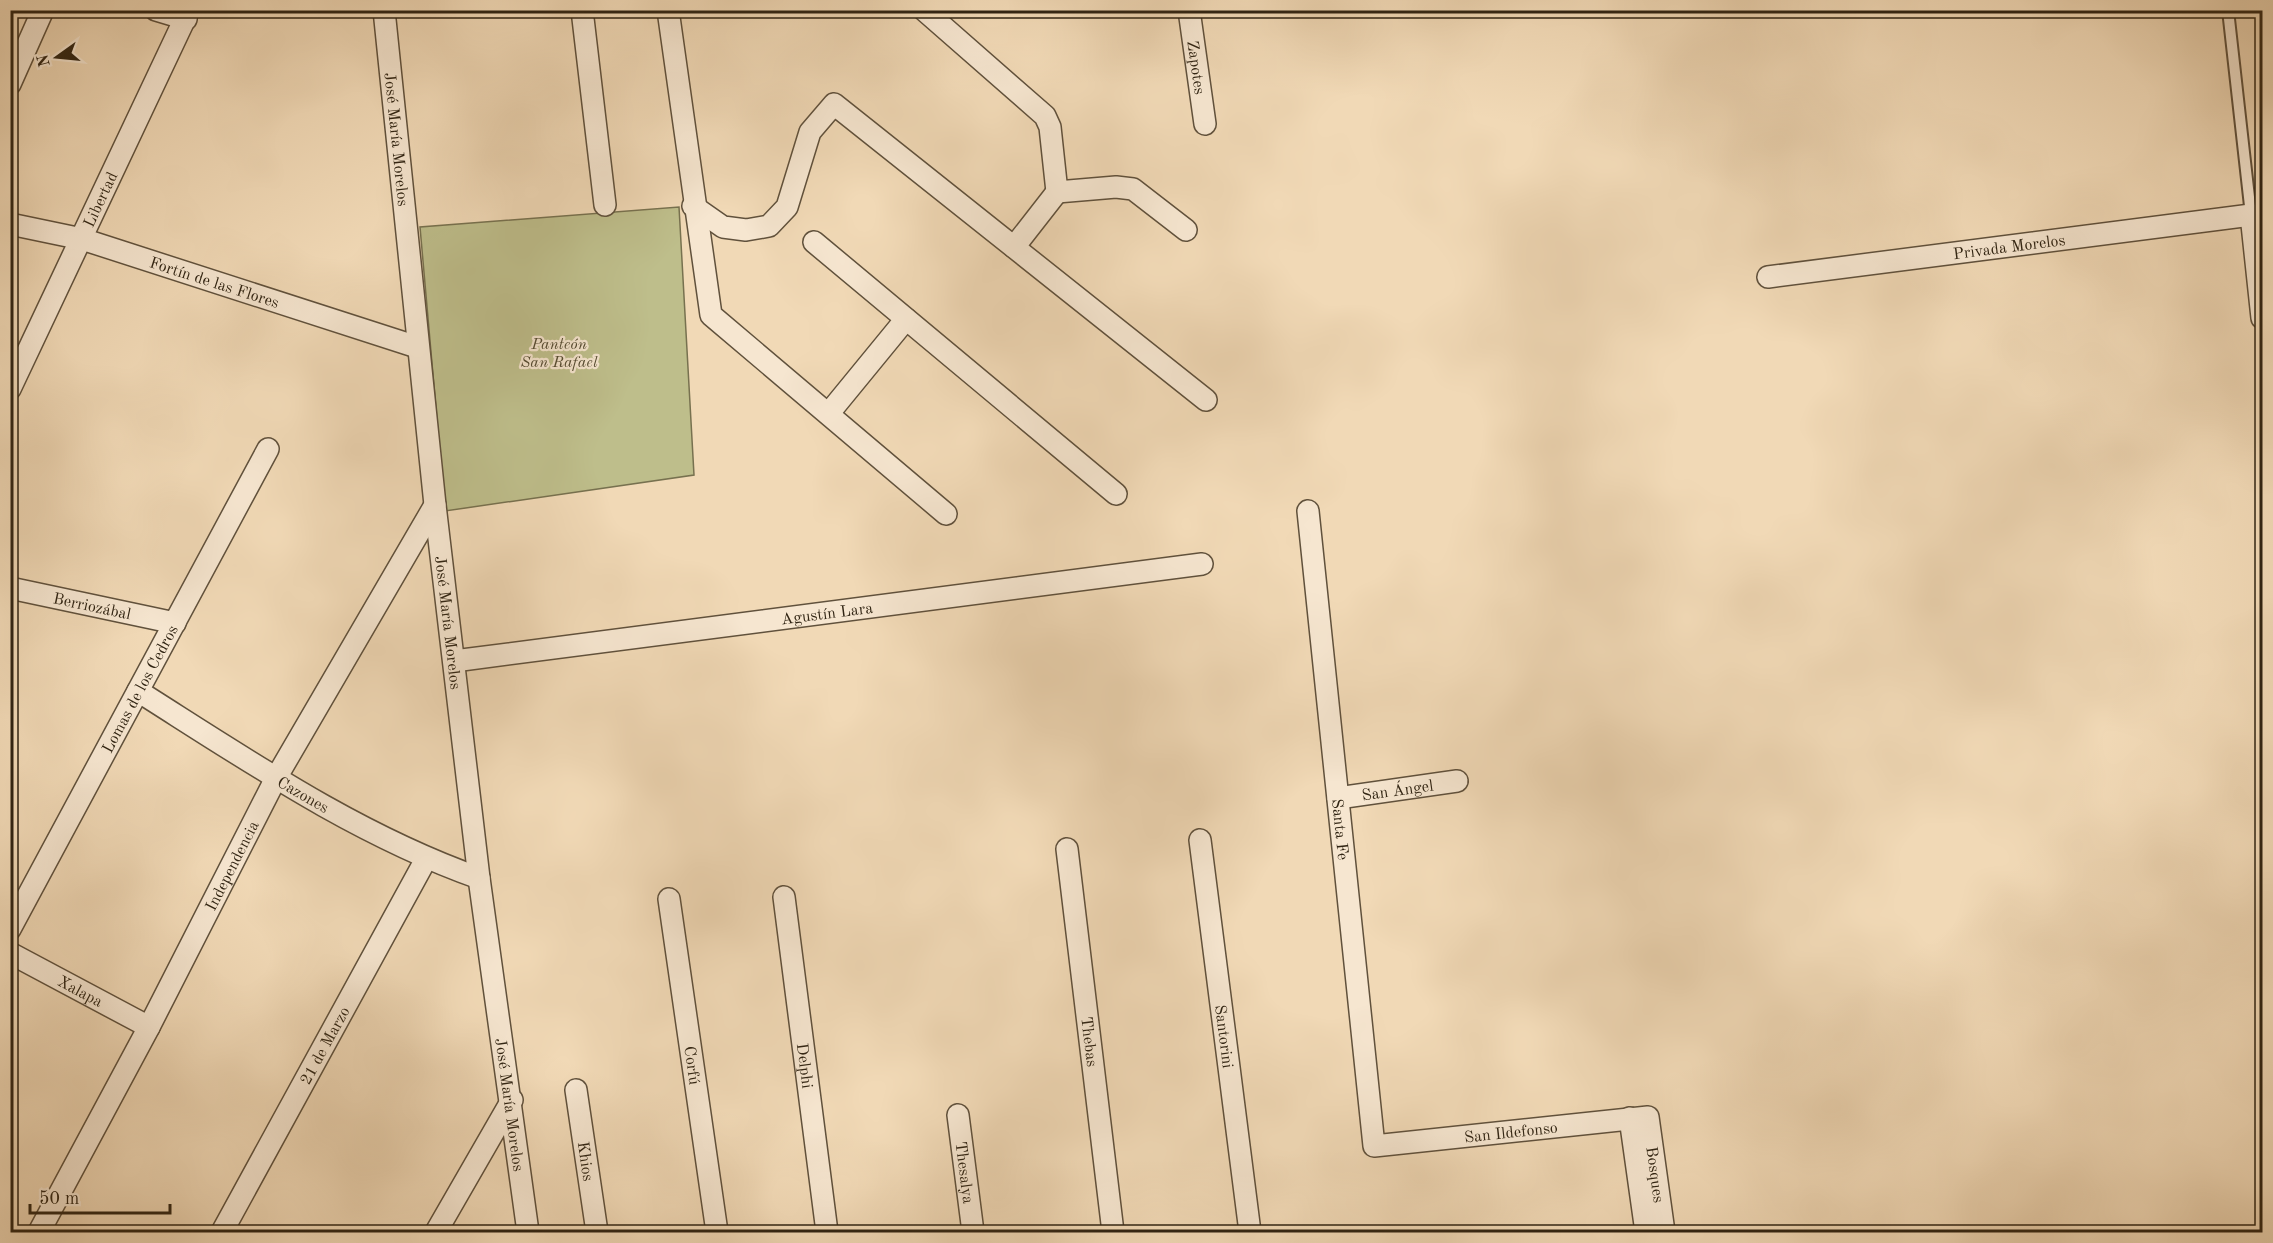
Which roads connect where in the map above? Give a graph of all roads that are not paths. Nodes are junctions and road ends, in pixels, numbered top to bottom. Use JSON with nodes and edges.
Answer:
{"nodes":[{"id":1,"x":44,"y":10,"type":"edge"},
{"id":2,"x":156,"y":10,"type":"edge"},
{"id":3,"x":384,"y":10,"type":"edge"},
{"id":4,"x":582,"y":10,"type":"edge"},
{"id":5,"x":668,"y":10,"type":"edge"},
{"id":6,"x":924,"y":10,"type":"edge"},
{"id":7,"x":1190,"y":10,"type":"edge"},
{"id":8,"x":2228,"y":10,"type":"edge"},
{"id":9,"x":188,"y":15,"type":"edge"},
{"id":10,"x":10,"y":84,"type":"edge"},
{"id":11,"x":1205,"y":124,"type":"dead end"},
{"id":12,"x":1058,"y":192,"type":"junction"},
{"id":13,"x":605,"y":205,"type":"dead end"},
{"id":14,"x":693,"y":206,"type":"junction"},
{"id":15,"x":2257,"y":217,"type":"edge"},
{"id":16,"x":10,"y":224,"type":"edge"},
{"id":17,"x":1186,"y":230,"type":"dead end"},
{"id":18,"x":82,"y":239,"type":"junction"},
{"id":19,"x":814,"y":242,"type":"dead end"},
{"id":20,"x":1014,"y":247,"type":"junction"},
{"id":21,"x":1768,"y":277,"type":"dead end"},
{"id":22,"x":2262,"y":318,"type":"edge"},
{"id":23,"x":906,"y":319,"type":"junction"},
{"id":24,"x":417,"y":347,"type":"junction"},
{"id":25,"x":10,"y":389,"type":"edge"},
{"id":26,"x":1206,"y":400,"type":"dead end"},
{"id":27,"x":830,"y":413,"type":"junction"},
{"id":28,"x":268,"y":449,"type":"dead end"},
{"id":29,"x":1116,"y":494,"type":"dead end"},
{"id":30,"x":435,"y":505,"type":"junction"},
{"id":31,"x":1308,"y":511,"type":"dead end"},
{"id":32,"x":946,"y":514,"type":"dead end"},
{"id":33,"x":1203,"y":564,"type":"dead end"},
{"id":34,"x":10,"y":588,"type":"edge"},
{"id":35,"x":175,"y":623,"type":"junction"},
{"id":36,"x":454,"y":661,"type":"junction"},
{"id":37,"x":138,"y":691,"type":"junction"},
{"id":38,"x":276,"y":778,"type":"junction"},
{"id":39,"x":1457,"y":781,"type":"dead end"},
{"id":40,"x":1338,"y":798,"type":"junction"},
{"id":41,"x":1200,"y":840,"type":"dead end"},
{"id":42,"x":1067,"y":849,"type":"dead end"},
{"id":43,"x":426,"y":859,"type":"junction"},
{"id":44,"x":479,"y":878,"type":"junction"},
{"id":45,"x":783,"y":897,"type":"dead end"},
{"id":46,"x":669,"y":899,"type":"dead end"},
{"id":47,"x":10,"y":929,"type":"edge"},
{"id":48,"x":10,"y":953,"type":"edge"},
{"id":49,"x":149,"y":1027,"type":"junction"},
{"id":50,"x":576,"y":1090,"type":"dead end"},
{"id":51,"x":512,"y":1100,"type":"junction"},
{"id":52,"x":958,"y":1115,"type":"dead end"},
{"id":53,"x":1639,"y":1118,"type":"junction"},
{"id":54,"x":1374,"y":1146,"type":"joint"},
{"id":55,"x":39,"y":1233,"type":"edge"},
{"id":56,"x":222,"y":1233,"type":"edge"},
{"id":57,"x":436,"y":1233,"type":"edge"},
{"id":58,"x":528,"y":1233,"type":"edge"},
{"id":59,"x":597,"y":1233,"type":"edge"},
{"id":60,"x":717,"y":1233,"type":"edge"},
{"id":61,"x":827,"y":1233,"type":"edge"},
{"id":62,"x":973,"y":1233,"type":"edge"},
{"id":63,"x":1113,"y":1233,"type":"edge"},
{"id":64,"x":1250,"y":1233,"type":"edge"},
{"id":65,"x":1646,"y":1233,"type":"edge"},
{"id":66,"x":1664,"y":1233,"type":"edge"}],
"edges":[{"from":1,"to":10,"type":"street"},
{"from":2,"to":9,"type":"street"},
{"from":3,"to":24,"type":"street","name":"José María Morelos"},
{"from":4,"to":13,"type":"street"},
{"from":5,"to":14,"type":"street"},
{"from":6,"to":12,"type":"street"},
{"from":7,"to":11,"type":"street","name":"Zapotes"},
{"from":8,"to":15,"type":"lane"},
{"from":9,"to":18,"type":"street","name":"Libertad"},
{"from":12,"to":17,"type":"street"},
{"from":12,"to":20,"type":"street"},
{"from":14,"to":20,"type":"street"},
{"from":14,"to":27,"type":"street"},
{"from":15,"to":21,"type":"street","name":"Privada Morelos"},
{"from":15,"to":22,"type":"street"},
{"from":16,"to":18,"type":"street","name":"Fortín de las Flores"},
{"from":18,"to":24,"type":"street","name":"Fortín de las Flores"},
{"from":18,"to":25,"type":"street","name":"Libertad"},
{"from":19,"to":23,"type":"street"},
{"from":20,"to":26,"type":"street"},
{"from":23,"to":27,"type":"street"},
{"from":23,"to":29,"type":"street"},
{"from":24,"to":30,"type":"street","name":"José María Morelos"},
{"from":27,"to":32,"type":"street"},
{"from":28,"to":35,"type":"street","name":"Lomas de los Cedros"},
{"from":30,"to":36,"type":"street","name":"José María Morelos"},
{"from":30,"to":38,"type":"street","name":"Independencia"},
{"from":31,"to":40,"type":"street","name":"Santa Fe"},
{"from":33,"to":36,"type":"street","name":"Agustín Lara"},
{"from":34,"to":35,"type":"street","name":"Berriozábal"},
{"from":35,"to":37,"type":"street","name":"Lomas de los Cedros"},
{"from":36,"to":44,"type":"street","name":"José María Morelos"},
{"from":37,"to":38,"type":"street","name":"Cazones"},
{"from":37,"to":47,"type":"street","name":"Lomas de los Cedros"},
{"from":38,"to":43,"type":"street","name":"Cazones"},
{"from":38,"to":49,"type":"street","name":"Independencia"},
{"from":39,"to":40,"type":"street","name":"San Ángel"},
{"from":40,"to":54,"type":"street","name":"Santa Fe"},
{"from":41,"to":64,"type":"street","name":"Santorini"},
{"from":42,"to":63,"type":"street","name":"Thebas"},
{"from":43,"to":44,"type":"street","name":"Cazones"},
{"from":43,"to":56,"type":"street","name":"21 de Marzo"},
{"from":44,"to":51,"type":"street","name":"José María Morelos"},
{"from":45,"to":61,"type":"street","name":"Delphi"},
{"from":46,"to":60,"type":"street","name":"Corfú"},
{"from":48,"to":49,"type":"street","name":"Xalapa"},
{"from":49,"to":55,"type":"street","name":"Independencia"},
{"from":50,"to":59,"type":"street","name":"Khios"},
{"from":51,"to":57,"type":"street"},
{"from":51,"to":58,"type":"street","name":"José María Morelos"},
{"from":52,"to":62,"type":"street","name":"Thesalya"},
{"from":53,"to":54,"type":"street","name":"San Ildefonso"},
{"from":53,"to":65,"type":"street","name":"Bosques"},
{"from":53,"to":66,"type":"street","name":"Bosques"}]}
